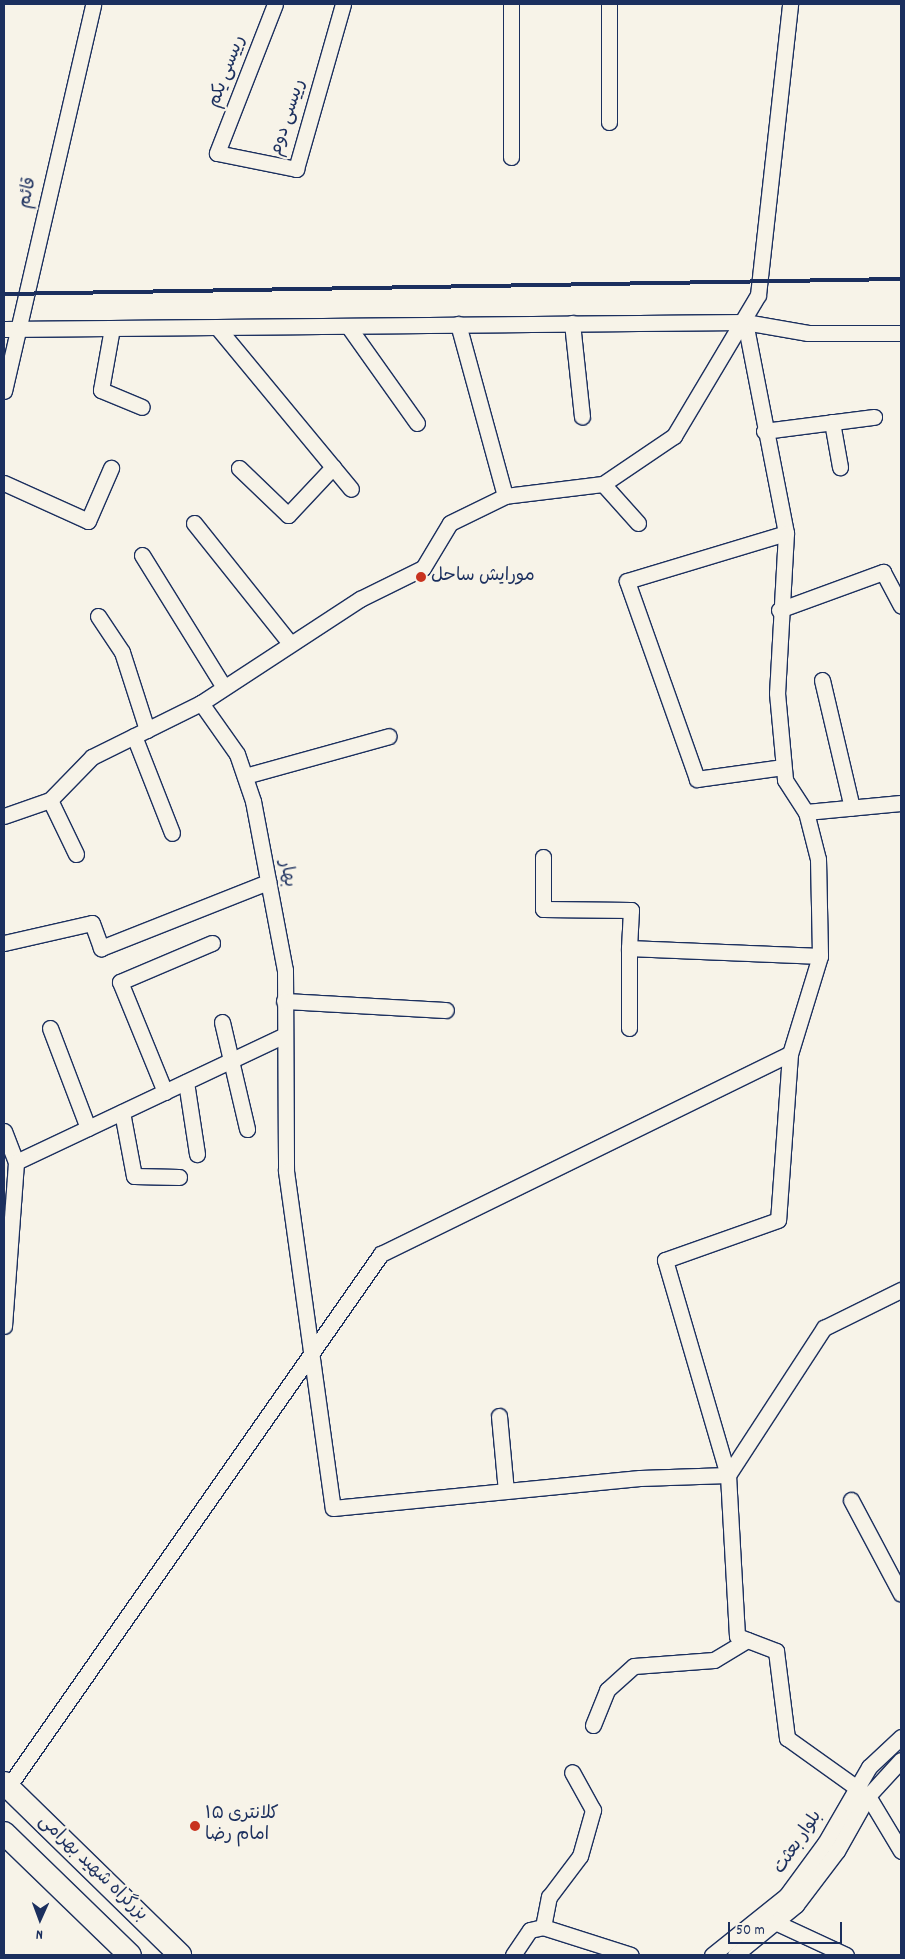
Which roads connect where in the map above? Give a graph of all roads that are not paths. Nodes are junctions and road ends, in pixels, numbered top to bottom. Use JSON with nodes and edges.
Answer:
{"nodes":[{"id":1,"x":93,"y":4,"type":"edge"},
{"id":2,"x":275,"y":4,"type":"edge"},
{"id":3,"x":343,"y":4,"type":"edge"},
{"id":4,"x":511,"y":4,"type":"edge"},
{"id":5,"x":609,"y":4,"type":"edge"},
{"id":6,"x":790,"y":4,"type":"edge"},
{"id":7,"x":609,"y":122,"type":"dead end"},
{"id":8,"x":217,"y":153,"type":"joint"},
{"id":9,"x":512,"y":157,"type":"dead end"},
{"id":10,"x":745,"y":322,"type":"junction"},
{"id":11,"x":572,"y":323,"type":"junction"},
{"id":12,"x":458,"y":324,"type":"junction"},
{"id":13,"x":348,"y":326,"type":"junction"},
{"id":14,"x":217,"y":327,"type":"junction"},
{"id":15,"x":112,"y":328,"type":"junction"},
{"id":16,"x":4,"y":329,"type":"edge"},
{"id":17,"x":20,"y":329,"type":"junction"},
{"id":18,"x":901,"y":333,"type":"edge"},
{"id":19,"x":4,"y":391,"type":"edge"},
{"id":20,"x":142,"y":407,"type":"dead end"},
{"id":21,"x":582,"y":416,"type":"dead end"},
{"id":22,"x":874,"y":417,"type":"dead end"},
{"id":23,"x":832,"y":422,"type":"junction"},
{"id":24,"x":418,"y":423,"type":"dead end"},
{"id":25,"x":764,"y":431,"type":"junction"},
{"id":26,"x":333,"y":467,"type":"junction"},
{"id":27,"x":840,"y":467,"type":"dead end"},
{"id":28,"x":111,"y":468,"type":"dead end"},
{"id":29,"x":239,"y":468,"type":"dead end"},
{"id":30,"x":4,"y":483,"type":"edge"},
{"id":31,"x":603,"y":484,"type":"junction"},
{"id":32,"x":351,"y":489,"type":"dead end"},
{"id":33,"x":505,"y":496,"type":"junction"},
{"id":34,"x":194,"y":523,"type":"dead end"},
{"id":35,"x":638,"y":523,"type":"dead end"},
{"id":36,"x":786,"y":533,"type":"junction"},
{"id":37,"x":142,"y":556,"type":"dead end"},
{"id":38,"x":901,"y":606,"type":"edge"},
{"id":39,"x":779,"y":610,"type":"junction"},
{"id":40,"x":98,"y":616,"type":"dead end"},
{"id":41,"x":289,"y":642,"type":"junction"},
{"id":42,"x":822,"y":680,"type":"dead end"},
{"id":43,"x":224,"y":688,"type":"junction"},
{"id":44,"x":201,"y":703,"type":"junction"},
{"id":45,"x":140,"y":733,"type":"junction"},
{"id":46,"x":389,"y":736,"type":"dead end"},
{"id":47,"x":783,"y":767,"type":"junction"},
{"id":48,"x":244,"y":776,"type":"junction"},
{"id":49,"x":50,"y":800,"type":"junction"},
{"id":50,"x":901,"y":803,"type":"edge"},
{"id":51,"x":852,"y":808,"type":"junction"},
{"id":52,"x":806,"y":812,"type":"junction"},
{"id":53,"x":4,"y":816,"type":"edge"},
{"id":54,"x":172,"y":833,"type":"dead end"},
{"id":55,"x":76,"y":854,"type":"dead end"},
{"id":56,"x":543,"y":857,"type":"dead end"},
{"id":57,"x":268,"y":882,"type":"junction"},
{"id":58,"x":4,"y":943,"type":"edge"},
{"id":59,"x":212,"y":943,"type":"dead end"},
{"id":60,"x":629,"y":948,"type":"junction"},
{"id":61,"x":820,"y":956,"type":"junction"},
{"id":62,"x":284,"y":1001,"type":"junction"},
{"id":63,"x":446,"y":1010,"type":"dead end"},
{"id":64,"x":222,"y":1022,"type":"dead end"},
{"id":65,"x":50,"y":1028,"type":"dead end"},
{"id":66,"x":629,"y":1028,"type":"dead end"},
{"id":67,"x":283,"y":1036,"type":"junction"},
{"id":68,"x":790,"y":1054,"type":"junction"},
{"id":69,"x":230,"y":1061,"type":"junction"},
{"id":70,"x":186,"y":1082,"type":"junction"},
{"id":71,"x":165,"y":1092,"type":"junction"},
{"id":72,"x":122,"y":1112,"type":"junction"},
{"id":73,"x":88,"y":1128,"type":"junction"},
{"id":74,"x":247,"y":1129,"type":"dead end"},
{"id":75,"x":4,"y":1131,"type":"edge"},
{"id":76,"x":197,"y":1154,"type":"dead end"},
{"id":77,"x":16,"y":1162,"type":"junction"},
{"id":78,"x":179,"y":1177,"type":"dead end"},
{"id":79,"x":901,"y":1290,"type":"edge"},
{"id":80,"x":5,"y":1304,"type":"edge"},
{"id":81,"x":4,"y":1326,"type":"edge"},
{"id":82,"x":312,"y":1352,"type":"junction"},
{"id":83,"x":499,"y":1416,"type":"dead end"},
{"id":84,"x":728,"y":1475,"type":"junction"},
{"id":85,"x":506,"y":1491,"type":"junction"},
{"id":86,"x":851,"y":1500,"type":"dead end"},
{"id":87,"x":901,"y":1594,"type":"edge"},
{"id":88,"x":747,"y":1640,"type":"junction"},
{"id":89,"x":593,"y":1724,"type":"dead end"},
{"id":90,"x":901,"y":1736,"type":"edge"},
{"id":91,"x":901,"y":1760,"type":"edge"},
{"id":92,"x":572,"y":1772,"type":"dead end"},
{"id":93,"x":6,"y":1785,"type":"edge"},
{"id":94,"x":862,"y":1792,"type":"junction"},
{"id":95,"x":4,"y":1833,"type":"edge"},
{"id":96,"x":901,"y":1851,"type":"edge"},
{"id":97,"x":778,"y":1923,"type":"junction"},
{"id":98,"x":543,"y":1927,"type":"junction"},
{"id":99,"x":130,"y":1955,"type":"edge"},
{"id":100,"x":180,"y":1955,"type":"edge"},
{"id":101,"x":513,"y":1955,"type":"edge"},
{"id":102,"x":631,"y":1955,"type":"edge"},
{"id":103,"x":712,"y":1955,"type":"edge"},
{"id":104,"x":735,"y":1955,"type":"edge"},
{"id":105,"x":846,"y":1955,"type":"edge"}],
"edges":[{"from":1,"to":17,"type":"street","name":"قائم"},
{"from":2,"to":8,"type":"street","name":"رییسی یکم"},
{"from":3,"to":8,"type":"street","name":"رییسی دوم"},
{"from":4,"to":9,"type":"street"},
{"from":5,"to":7,"type":"street"},
{"from":6,"to":10,"type":"street"},
{"from":10,"to":11,"type":"street"},
{"from":10,"to":18,"type":"street"},
{"from":10,"to":25,"type":"street"},
{"from":10,"to":31,"type":"street"},
{"from":11,"to":12,"type":"street"},
{"from":11,"to":21,"type":"street"},
{"from":12,"to":13,"type":"street"},
{"from":12,"to":33,"type":"street"},
{"from":13,"to":14,"type":"street"},
{"from":13,"to":24,"type":"street"},
{"from":14,"to":15,"type":"street"},
{"from":14,"to":26,"type":"street"},
{"from":15,"to":17,"type":"street"},
{"from":15,"to":20,"type":"street"},
{"from":16,"to":17,"type":"street"},
{"from":17,"to":19,"type":"street","name":"قائم"},
{"from":22,"to":23,"type":"street"},
{"from":23,"to":25,"type":"street"},
{"from":23,"to":27,"type":"street"},
{"from":25,"to":36,"type":"street"},
{"from":26,"to":29,"type":"street"},
{"from":26,"to":32,"type":"street"},
{"from":28,"to":30,"type":"street"},
{"from":31,"to":33,"type":"street"},
{"from":31,"to":35,"type":"street"},
{"from":33,"to":41,"type":"street"},
{"from":34,"to":41,"type":"street"},
{"from":36,"to":39,"type":"street"},
{"from":36,"to":47,"type":"street"},
{"from":37,"to":43,"type":"street"},
{"from":38,"to":39,"type":"street"},
{"from":39,"to":47,"type":"street"},
{"from":40,"to":45,"type":"street"},
{"from":41,"to":43,"type":"street"},
{"from":42,"to":51,"type":"street"},
{"from":43,"to":44,"type":"street"},
{"from":44,"to":45,"type":"street"},
{"from":44,"to":48,"type":"street","name":"بهار"},
{"from":45,"to":49,"type":"street"},
{"from":45,"to":54,"type":"street"},
{"from":46,"to":48,"type":"street"},
{"from":47,"to":52,"type":"street"},
{"from":48,"to":57,"type":"street","name":"بهار"},
{"from":49,"to":53,"type":"street"},
{"from":49,"to":55,"type":"street"},
{"from":50,"to":51,"type":"street"},
{"from":51,"to":52,"type":"street"},
{"from":52,"to":61,"type":"street"},
{"from":56,"to":60,"type":"street"},
{"from":57,"to":58,"type":"street"},
{"from":57,"to":62,"type":"street","name":"بهار"},
{"from":59,"to":71,"type":"street"},
{"from":60,"to":61,"type":"street"},
{"from":60,"to":66,"type":"street"},
{"from":61,"to":68,"type":"street"},
{"from":62,"to":63,"type":"street"},
{"from":62,"to":67,"type":"street","name":"بهار"},
{"from":64,"to":69,"type":"street"},
{"from":65,"to":73,"type":"street"},
{"from":67,"to":69,"type":"street"},
{"from":67,"to":82,"type":"street","name":"بهار"},
{"from":68,"to":82,"type":"street"},
{"from":68,"to":84,"type":"street"},
{"from":69,"to":70,"type":"street"},
{"from":69,"to":74,"type":"street"},
{"from":70,"to":71,"type":"street"},
{"from":70,"to":76,"type":"street"},
{"from":71,"to":72,"type":"street"},
{"from":72,"to":73,"type":"street"},
{"from":72,"to":78,"type":"street"},
{"from":73,"to":77,"type":"street"},
{"from":75,"to":77,"type":"street"},
{"from":77,"to":80,"type":"street"},
{"from":79,"to":84,"type":"street"},
{"from":80,"to":81,"type":"street"},
{"from":82,"to":85,"type":"street","name":"بهار"},
{"from":82,"to":93,"type":"street"},
{"from":83,"to":85,"type":"street"},
{"from":84,"to":85,"type":"street"},
{"from":84,"to":88,"type":"street"},
{"from":86,"to":87,"type":"street"},
{"from":88,"to":89,"type":"street"},
{"from":88,"to":94,"type":"street"},
{"from":90,"to":94,"type":"street","name":"بلوار بعثت"},
{"from":91,"to":94,"type":"street","name":"بلوار بعثت"},
{"from":92,"to":98,"type":"street"},
{"from":93,"to":100,"type":"highway","name":"بزرگراه شهید بهرامی"},
{"from":94,"to":96,"type":"street"},
{"from":94,"to":97,"type":"street","name":"بلوار بعثت"},
{"from":94,"to":103,"type":"street","name":"بلوار بعثت"},
{"from":95,"to":99,"type":"highway","name":"بزرگراه شهید بهرامی"},
{"from":97,"to":104,"type":"street","name":"بلوار بعثت"},
{"from":97,"to":105,"type":"street"},
{"from":98,"to":101,"type":"street"},
{"from":98,"to":102,"type":"street"}]}
